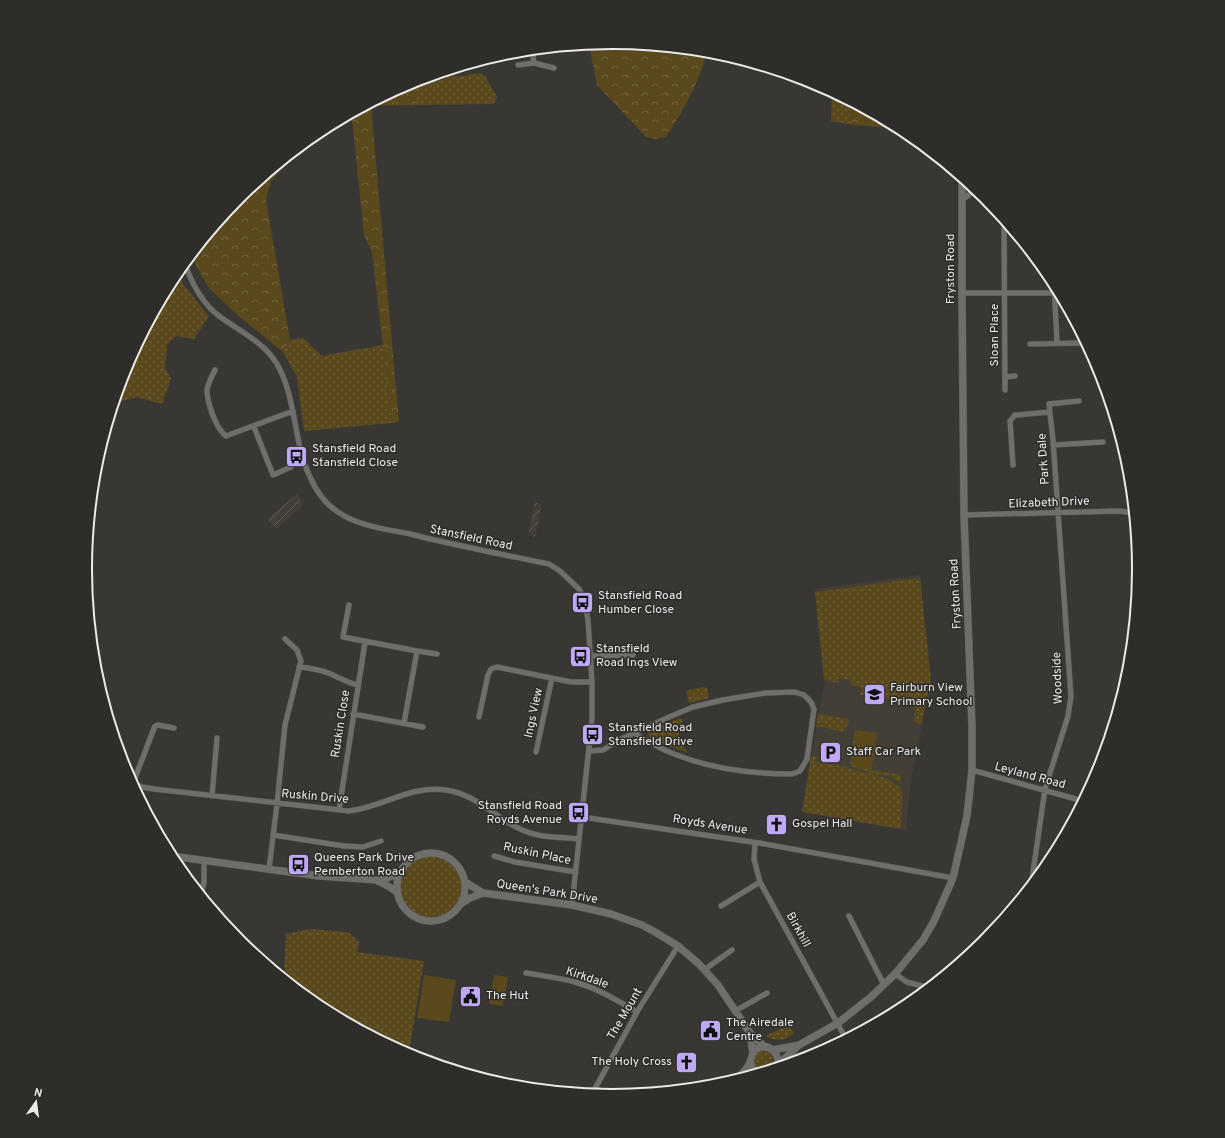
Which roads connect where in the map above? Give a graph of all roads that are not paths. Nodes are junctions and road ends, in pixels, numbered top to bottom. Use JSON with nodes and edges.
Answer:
{"nodes":[{"id":1,"x":533,"y":55,"type":"edge"},
{"id":2,"x":534,"y":63,"type":"junction"},
{"id":3,"x":518,"y":65,"type":"dead end"},
{"id":4,"x":554,"y":68,"type":"dead end"},
{"id":5,"x":962,"y":184,"type":"edge"},
{"id":6,"x":971,"y":193,"type":"edge"},
{"id":7,"x":962,"y":200,"type":"junction"},
{"id":8,"x":1004,"y":227,"type":"edge"},
{"id":9,"x":187,"y":270,"type":"edge"},
{"id":10,"x":962,"y":293,"type":"junction"},
{"id":11,"x":1005,"y":293,"type":"junction"},
{"id":12,"x":1054,"y":293,"type":"edge"},
{"id":13,"x":1054,"y":295,"type":"edge"},
{"id":14,"x":1057,"y":343,"type":"junction"},
{"id":15,"x":1081,"y":343,"type":"dead end"},
{"id":16,"x":1030,"y":344,"type":"dead end"},
{"id":17,"x":215,"y":370,"type":"dead end"},
{"id":18,"x":1015,"y":376,"type":"dead end"},
{"id":19,"x":1005,"y":377,"type":"junction"},
{"id":20,"x":1005,"y":390,"type":"dead end"},
{"id":21,"x":1079,"y":401,"type":"dead end"},
{"id":22,"x":293,"y":411,"type":"junction"},
{"id":23,"x":1050,"y":412,"type":"junction"},
{"id":24,"x":254,"y":426,"type":"junction"},
{"id":25,"x":1103,"y":442,"type":"dead end"},
{"id":26,"x":1053,"y":445,"type":"junction"},
{"id":27,"x":1013,"y":465,"type":"dead end"},
{"id":28,"x":291,"y":467,"type":"dead end"},
{"id":29,"x":1058,"y":512,"type":"junction"},
{"id":30,"x":1129,"y":512,"type":"edge"},
{"id":31,"x":964,"y":516,"type":"junction"},
{"id":32,"x":349,"y":605,"type":"dead end"},
{"id":33,"x":285,"y":639,"type":"dead end"},
{"id":34,"x":365,"y":642,"type":"junction"},
{"id":35,"x":418,"y":651,"type":"junction"},
{"id":36,"x":437,"y":654,"type":"dead end"},
{"id":37,"x":633,"y":655,"type":"dead end"},
{"id":38,"x":589,"y":656,"type":"junction"},
{"id":39,"x":300,"y":667,"type":"junction"},
{"id":40,"x":552,"y":678,"type":"junction"},
{"id":41,"x":592,"y":682,"type":"junction"},
{"id":42,"x":358,"y":685,"type":"junction"},
{"id":43,"x":353,"y":714,"type":"junction"},
{"id":44,"x":479,"y":717,"type":"dead end"},
{"id":45,"x":404,"y":723,"type":"junction"},
{"id":46,"x":423,"y":727,"type":"dead end"},
{"id":47,"x":174,"y":728,"type":"dead end"},
{"id":48,"x":634,"y":733,"type":"junction"},
{"id":49,"x":218,"y":738,"type":"dead end"},
{"id":50,"x":590,"y":751,"type":"junction"},
{"id":51,"x":536,"y":752,"type":"dead end"},
{"id":52,"x":972,"y":770,"type":"junction"},
{"id":53,"x":135,"y":775,"type":"edge"},
{"id":54,"x":140,"y":786,"type":"edge"},
{"id":55,"x":1045,"y":789,"type":"junction"},
{"id":56,"x":212,"y":796,"type":"junction"},
{"id":57,"x":1079,"y":800,"type":"edge"},
{"id":58,"x":277,"y":804,"type":"junction"},
{"id":59,"x":339,"y":810,"type":"junction"},
{"id":60,"x":582,"y":817,"type":"junction"},
{"id":61,"x":273,"y":835,"type":"junction"},
{"id":62,"x":579,"y":839,"type":"junction"},
{"id":63,"x":381,"y":841,"type":"dead end"},
{"id":64,"x":755,"y":842,"type":"junction"},
{"id":65,"x":494,"y":856,"type":"dead end"},
{"id":66,"x":179,"y":857,"type":"edge"},
{"id":67,"x":204,"y":860,"type":"junction"},
{"id":68,"x":268,"y":869,"type":"junction"},
{"id":69,"x":576,"y":872,"type":"junction"},
{"id":70,"x":399,"y":873,"type":"junction"},
{"id":71,"x":1033,"y":875,"type":"edge"},
{"id":72,"x":953,"y":878,"type":"junction"},
{"id":73,"x":376,"y":880,"type":"junction"},
{"id":74,"x":465,"y":882,"type":"junction"},
{"id":75,"x":760,"y":882,"type":"junction"},
{"id":76,"x":202,"y":889,"type":"edge"},
{"id":77,"x":397,"y":892,"type":"junction"},
{"id":78,"x":483,"y":894,"type":"junction"},
{"id":79,"x":462,"y":903,"type":"junction"},
{"id":80,"x":572,"y":905,"type":"junction"},
{"id":81,"x":721,"y":906,"type":"dead end"},
{"id":82,"x":849,"y":916,"type":"dead end"},
{"id":83,"x":678,"y":946,"type":"junction"},
{"id":84,"x":732,"y":950,"type":"dead end"},
{"id":85,"x":704,"y":970,"type":"junction"},
{"id":86,"x":526,"y":973,"type":"dead end"},
{"id":87,"x":895,"y":974,"type":"junction"},
{"id":88,"x":884,"y":985,"type":"junction"},
{"id":89,"x":923,"y":986,"type":"edge"},
{"id":90,"x":767,"y":994,"type":"dead end"},
{"id":91,"x":735,"y":1011,"type":"junction"},
{"id":92,"x":637,"y":1012,"type":"junction"},
{"id":93,"x":838,"y":1023,"type":"junction"},
{"id":94,"x":750,"y":1033,"type":"junction"},
{"id":95,"x":844,"y":1034,"type":"edge"},
{"id":96,"x":799,"y":1045,"type":"junction"},
{"id":97,"x":765,"y":1047,"type":"junction"},
{"id":98,"x":773,"y":1050,"type":"junction"},
{"id":99,"x":753,"y":1053,"type":"junction"},
{"id":100,"x":785,"y":1059,"type":"edge"},
{"id":101,"x":750,"y":1062,"type":"junction"},
{"id":102,"x":778,"y":1062,"type":"edge"},
{"id":103,"x":753,"y":1069,"type":"edge"},
{"id":104,"x":742,"y":1072,"type":"edge"},
{"id":105,"x":595,"y":1089,"type":"edge"}],
"edges":[{"from":1,"to":2,"type":"street"},
{"from":2,"to":3,"type":"street"},
{"from":2,"to":4,"type":"street"},
{"from":5,"to":7,"type":"street","name":"Fryston Road"},
{"from":6,"to":7,"type":"street"},
{"from":7,"to":10,"type":"street","name":"Fryston Road"},
{"from":8,"to":11,"type":"street","name":"Sloan Place"},
{"from":9,"to":22,"type":"street","name":"Stansfield Road"},
{"from":10,"to":11,"type":"street","name":"Sloan Place"},
{"from":10,"to":31,"type":"street","name":"Fryston Road"},
{"from":11,"to":12,"type":"street","name":"Sloan Place"},
{"from":11,"to":19,"type":"street","name":"Sloan Place"},
{"from":13,"to":14,"type":"street"},
{"from":14,"to":15,"type":"street"},
{"from":14,"to":16,"type":"street"},
{"from":17,"to":24,"type":"street"},
{"from":18,"to":19,"type":"street","name":"Sloan Place"},
{"from":19,"to":20,"type":"street","name":"Sloan Place"},
{"from":21,"to":23,"type":"street","name":"Park Dale"},
{"from":22,"to":24,"type":"street"},
{"from":22,"to":38,"type":"street","name":"Stansfield Road"},
{"from":23,"to":26,"type":"street","name":"Park Dale"},
{"from":23,"to":27,"type":"street"},
{"from":24,"to":28,"type":"street"},
{"from":25,"to":26,"type":"street"},
{"from":26,"to":29,"type":"street","name":"Park Dale"},
{"from":29,"to":30,"type":"street","name":"Elizabeth Drive"},
{"from":29,"to":31,"type":"street","name":"Elizabeth Drive"},
{"from":29,"to":55,"type":"street","name":"Woodside"},
{"from":31,"to":52,"type":"street","name":"Fryston Road"},
{"from":32,"to":34,"type":"street"},
{"from":33,"to":39,"type":"street"},
{"from":34,"to":35,"type":"street"},
{"from":34,"to":42,"type":"street","name":"Ruskin Close"},
{"from":35,"to":36,"type":"street"},
{"from":35,"to":45,"type":"street"},
{"from":37,"to":38,"type":"street"},
{"from":38,"to":41,"type":"street","name":"Stansfield Road"},
{"from":39,"to":42,"type":"street"},
{"from":39,"to":58,"type":"street"},
{"from":40,"to":41,"type":"street","name":"Ings View"},
{"from":40,"to":44,"type":"street","name":"Ings View"},
{"from":40,"to":51,"type":"street","name":"Ings View"},
{"from":41,"to":50,"type":"street","name":"Stansfield Road"},
{"from":42,"to":43,"type":"street","name":"Ruskin Close"},
{"from":43,"to":45,"type":"street"},
{"from":43,"to":59,"type":"street","name":"Ruskin Close"},
{"from":45,"to":46,"type":"street"},
{"from":47,"to":53,"type":"street"},
{"from":48,"to":48,"type":"street"},
{"from":48,"to":50,"type":"street"},
{"from":49,"to":56,"type":"street"},
{"from":50,"to":60,"type":"street","name":"Stansfield Road"},
{"from":52,"to":55,"type":"street","name":"Leyland Road"},
{"from":52,"to":72,"type":"street","name":"Fryston Road"},
{"from":54,"to":56,"type":"street","name":"Ruskin Drive"},
{"from":55,"to":57,"type":"street","name":"Leyland Road"},
{"from":55,"to":71,"type":"street","name":"Woodside"},
{"from":56,"to":58,"type":"street","name":"Ruskin Drive"},
{"from":58,"to":59,"type":"street","name":"Ruskin Drive"},
{"from":58,"to":61,"type":"street"},
{"from":59,"to":62,"type":"street","name":"Ruskin Drive"},
{"from":60,"to":62,"type":"street","name":"Stansfield Road"},
{"from":60,"to":64,"type":"street","name":"Royds Avenue"},
{"from":61,"to":63,"type":"street"},
{"from":61,"to":68,"type":"street"},
{"from":62,"to":69,"type":"street","name":"Stansfield Road"},
{"from":64,"to":72,"type":"street","name":"Royds Avenue"},
{"from":64,"to":75,"type":"street","name":"Birkhill"},
{"from":65,"to":69,"type":"street","name":"Ruskin Place"},
{"from":66,"to":67,"type":"street"},
{"from":67,"to":68,"type":"street"},
{"from":67,"to":76,"type":"street"},
{"from":68,"to":73,"type":"street"},
{"from":69,"to":80,"type":"street","name":"Stansfield Road"},
{"from":70,"to":73,"type":"street"},
{"from":70,"to":74,"type":"street"},
{"from":70,"to":77,"type":"street","name":"Queen's Park Drive"},
{"from":72,"to":87,"type":"street","name":"Fryston Road"},
{"from":73,"to":77,"type":"street"},
{"from":74,"to":78,"type":"street","name":"Queen's Park Drive"},
{"from":74,"to":79,"type":"street"},
{"from":75,"to":81,"type":"street"},
{"from":75,"to":93,"type":"street","name":"Birkhill"},
{"from":77,"to":79,"type":"street","name":"Queen's Park Drive"},
{"from":78,"to":79,"type":"street","name":"Queen's Park Drive"},
{"from":78,"to":80,"type":"street","name":"Queen's Park Drive"},
{"from":80,"to":83,"type":"street","name":"Queen's Park Drive"},
{"from":82,"to":88,"type":"street"},
{"from":83,"to":85,"type":"street","name":"Queen's Park Drive"},
{"from":83,"to":92,"type":"street","name":"The Mount"},
{"from":84,"to":85,"type":"street"},
{"from":85,"to":91,"type":"street","name":"Queen's Park Drive"},
{"from":86,"to":92,"type":"street","name":"Kirkdale"},
{"from":87,"to":88,"type":"street","name":"Fryston Road"},
{"from":87,"to":89,"type":"street"},
{"from":88,"to":93,"type":"street","name":"Fryston Road"},
{"from":90,"to":91,"type":"street"},
{"from":91,"to":94,"type":"street","name":"Queen's Park Drive"},
{"from":92,"to":105,"type":"street","name":"The Mount"},
{"from":93,"to":95,"type":"street","name":"Birkhill"},
{"from":93,"to":96,"type":"street","name":"Fryston Road"},
{"from":94,"to":97,"type":"street","name":"Queen's Park Drive"},
{"from":94,"to":99,"type":"street","name":"Queen's Park Drive"},
{"from":96,"to":98,"type":"street","name":"Fryston Road"},
{"from":96,"to":100,"type":"street","name":"Fryston Road"},
{"from":97,"to":98,"type":"street"},
{"from":97,"to":99,"type":"street"},
{"from":98,"to":102,"type":"street","name":"Fryston Road"},
{"from":99,"to":101,"type":"street"},
{"from":101,"to":103,"type":"street"},
{"from":101,"to":104,"type":"street"}]}
